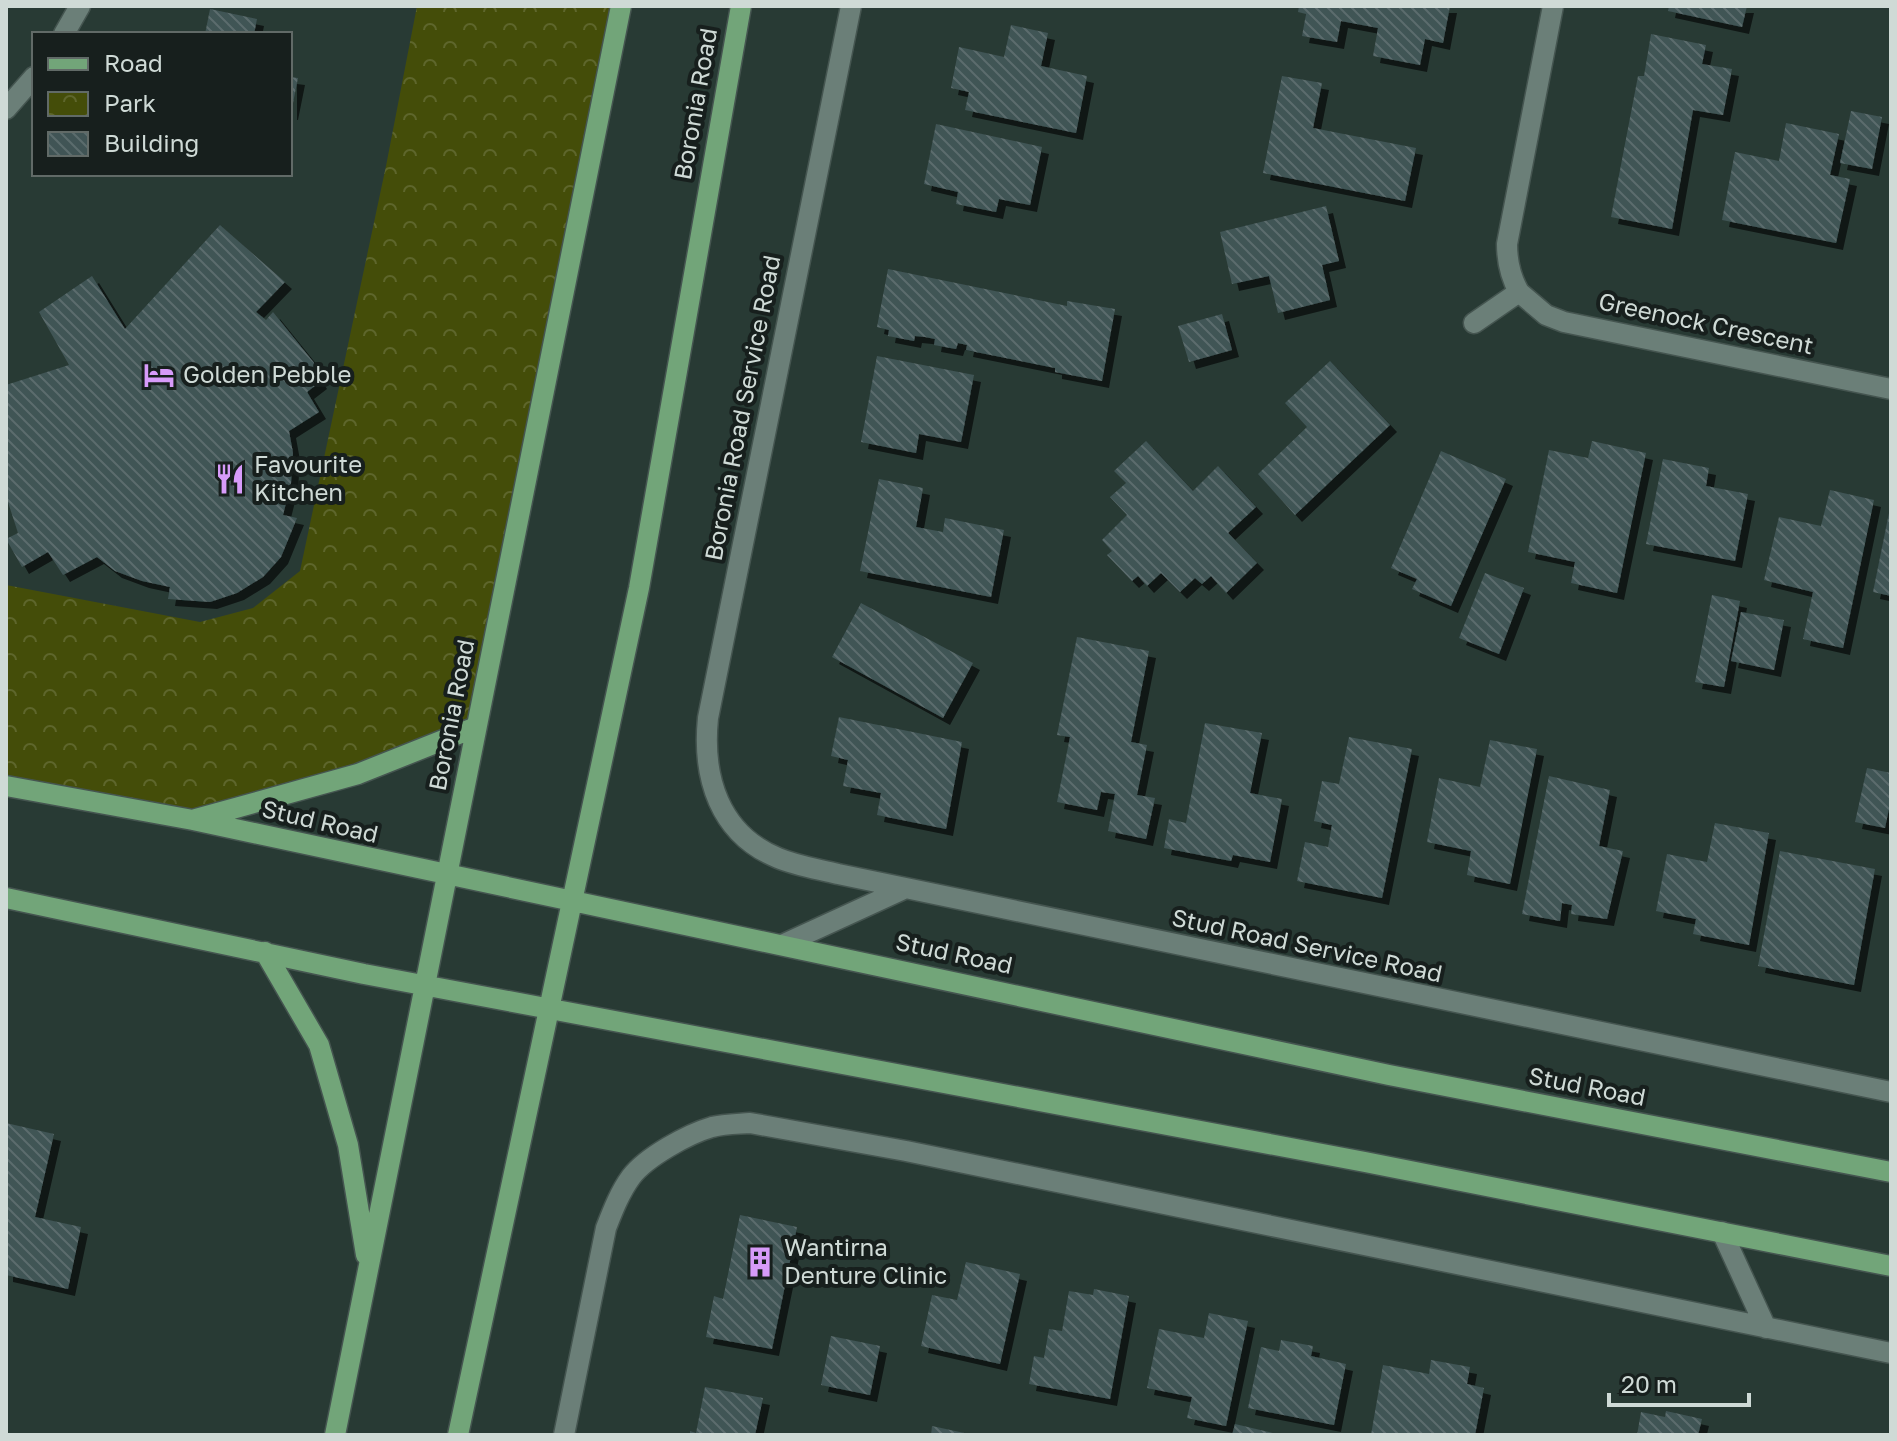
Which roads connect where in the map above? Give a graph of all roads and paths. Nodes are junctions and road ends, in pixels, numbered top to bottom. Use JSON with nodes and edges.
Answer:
{"nodes":[{"id":1,"x":80,"y":6,"type":"edge"},
{"id":2,"x":621,"y":6,"type":"edge"},
{"id":3,"x":741,"y":6,"type":"edge"},
{"id":4,"x":851,"y":6,"type":"edge"},
{"id":5,"x":1553,"y":6,"type":"edge"},
{"id":6,"x":65,"y":32,"type":"edge"},
{"id":7,"x":32,"y":79,"type":"edge"},
{"id":8,"x":6,"y":109,"type":"edge"},
{"id":9,"x":1519,"y":292,"type":"junction"},
{"id":10,"x":1474,"y":323,"type":"dead end"},
{"id":11,"x":1891,"y":389,"type":"edge"},
{"id":12,"x":476,"y":727,"type":"junction"},
{"id":13,"x":6,"y":786,"type":"edge"},
{"id":14,"x":727,"y":818,"type":"joint"},
{"id":15,"x":193,"y":820,"type":"junction"},
{"id":16,"x":447,"y":875,"type":"junction"},
{"id":17,"x":906,"y":888,"type":"junction"},
{"id":18,"x":6,"y":898,"type":"edge"},
{"id":19,"x":573,"y":902,"type":"junction"},
{"id":20,"x":784,"y":944,"type":"junction"},
{"id":21,"x":265,"y":952,"type":"junction"},
{"id":22,"x":426,"y":985,"type":"junction"},
{"id":23,"x":550,"y":1010,"type":"junction"},
{"id":24,"x":1891,"y":1092,"type":"edge"},
{"id":25,"x":1891,"y":1172,"type":"edge"},
{"id":26,"x":1722,"y":1232,"type":"junction"},
{"id":27,"x":1891,"y":1266,"type":"edge"},
{"id":28,"x":368,"y":1267,"type":"junction"},
{"id":29,"x":1766,"y":1328,"type":"junction"},
{"id":30,"x":1891,"y":1353,"type":"edge"},
{"id":31,"x":335,"y":1435,"type":"edge"},
{"id":32,"x":458,"y":1435,"type":"edge"},
{"id":33,"x":564,"y":1435,"type":"edge"}],
"edges":[{"from":1,"to":6,"type":"street"},
{"from":2,"to":12,"type":"main road","name":"Boronia Road"},
{"from":3,"to":19,"type":"main road","name":"Boronia Road"},
{"from":4,"to":14,"type":"street","name":"Boronia Road Service Road"},
{"from":5,"to":9,"type":"street"},
{"from":7,"to":8,"type":"street"},
{"from":9,"to":10,"type":"street"},
{"from":9,"to":11,"type":"street","name":"Greenock Crescent"},
{"from":12,"to":15,"type":"main road"},
{"from":12,"to":16,"type":"main road","name":"Boronia Road"},
{"from":13,"to":15,"type":"main road","name":"Stud Road"},
{"from":14,"to":17,"type":"street","name":"Stud Road Service Road"},
{"from":15,"to":16,"type":"main road","name":"Stud Road"},
{"from":16,"to":19,"type":"main road","name":"Stud Road"},
{"from":16,"to":22,"type":"main road","name":"Boronia Road"},
{"from":17,"to":20,"type":"street"},
{"from":17,"to":24,"type":"street","name":"Stud Road Service Road"},
{"from":18,"to":21,"type":"main road"},
{"from":19,"to":20,"type":"main road","name":"Stud Road"},
{"from":19,"to":23,"type":"main road","name":"Boronia Road"},
{"from":20,"to":25,"type":"main road","name":"Stud Road"},
{"from":21,"to":22,"type":"main road"},
{"from":21,"to":28,"type":"main road"},
{"from":22,"to":23,"type":"main road"},
{"from":22,"to":28,"type":"main road","name":"Boronia Road"},
{"from":23,"to":26,"type":"main road"},
{"from":23,"to":32,"type":"main road","name":"Boronia Road"},
{"from":26,"to":27,"type":"main road"},
{"from":26,"to":29,"type":"street"},
{"from":28,"to":31,"type":"main road","name":"Boronia Road"},
{"from":29,"to":30,"type":"street"},
{"from":29,"to":33,"type":"street"}]}
